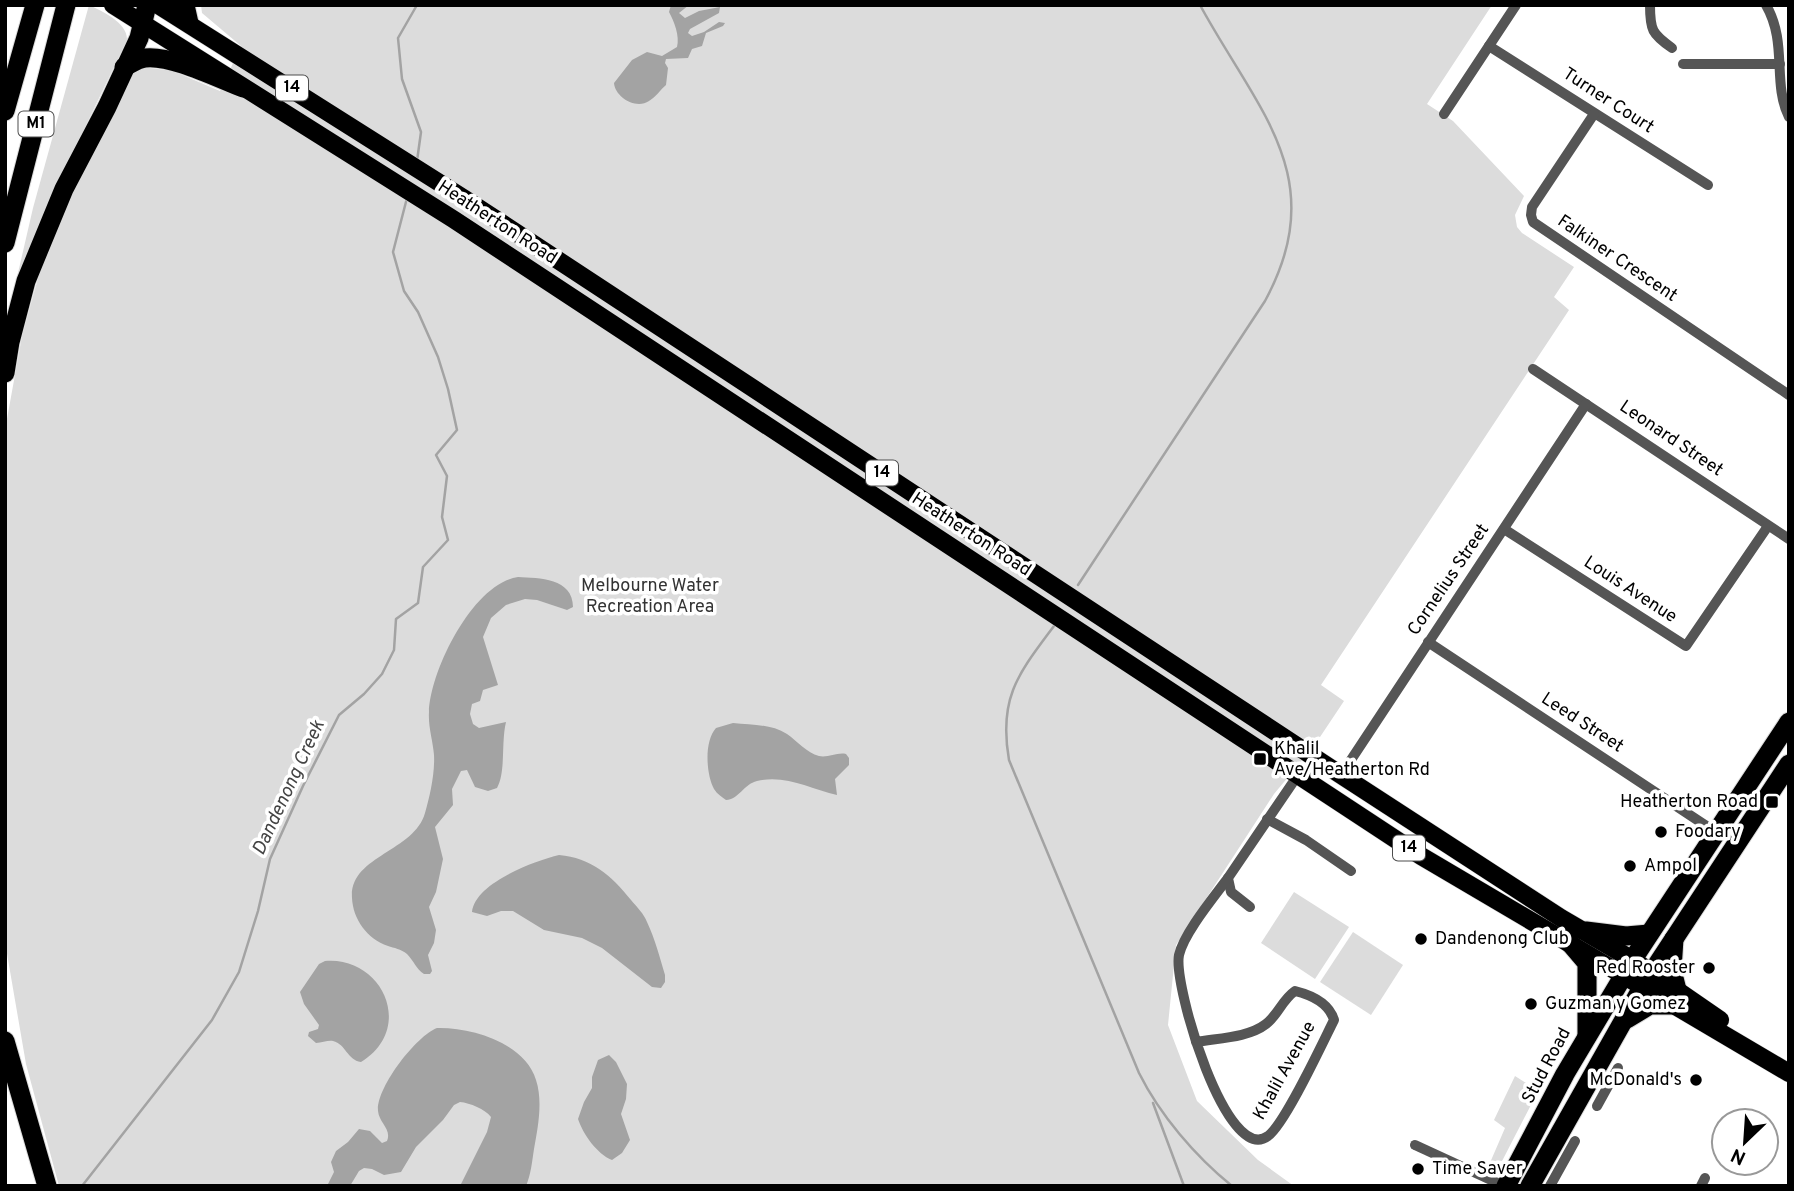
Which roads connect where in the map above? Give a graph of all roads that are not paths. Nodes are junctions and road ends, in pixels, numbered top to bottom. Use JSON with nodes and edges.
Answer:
{"nodes":[{"id":1,"x":35,"y":5,"type":"edge"},
{"id":2,"x":66,"y":5,"type":"edge"},
{"id":3,"x":113,"y":5,"type":"edge"},
{"id":4,"x":147,"y":5,"type":"edge"},
{"id":5,"x":158,"y":5,"type":"edge"},
{"id":6,"x":1516,"y":5,"type":"edge"},
{"id":7,"x":1650,"y":5,"type":"edge"},
{"id":8,"x":1766,"y":5,"type":"edge"},
{"id":9,"x":187,"y":14,"type":"edge"},
{"id":10,"x":144,"y":26,"type":"junction"},
{"id":11,"x":1489,"y":46,"type":"junction"},
{"id":12,"x":1672,"y":48,"type":"dead end"},
{"id":13,"x":1682,"y":64,"type":"dead end"},
{"id":14,"x":1780,"y":64,"type":"junction"},
{"id":15,"x":124,"y":67,"type":"junction"},
{"id":16,"x":243,"y":88,"type":"junction"},
{"id":17,"x":5,"y":111,"type":"edge"},
{"id":18,"x":1444,"y":114,"type":"dead end"},
{"id":19,"x":1594,"y":114,"type":"junction"},
{"id":20,"x":1789,"y":117,"type":"edge"},
{"id":21,"x":1708,"y":186,"type":"dead end"},
{"id":22,"x":5,"y":243,"type":"edge"},
{"id":23,"x":1533,"y":369,"type":"dead end"},
{"id":24,"x":5,"y":373,"type":"edge"},
{"id":25,"x":1789,"y":395,"type":"edge"},
{"id":26,"x":1587,"y":404,"type":"junction"},
{"id":27,"x":1768,"y":526,"type":"junction"},
{"id":28,"x":1504,"y":529,"type":"junction"},
{"id":29,"x":1789,"y":539,"type":"edge"},
{"id":30,"x":1429,"y":642,"type":"junction"},
{"id":31,"x":1789,"y":722,"type":"edge"},
{"id":32,"x":1311,"y":754,"type":"junction"},
{"id":33,"x":1789,"y":764,"type":"edge"},
{"id":34,"x":1298,"y":775,"type":"junction"},
{"id":35,"x":1341,"y":775,"type":"junction"},
{"id":36,"x":1328,"y":795,"type":"junction"},
{"id":37,"x":1267,"y":819,"type":"junction"},
{"id":38,"x":1717,"y":832,"type":"junction"},
{"id":39,"x":1351,"y":871,"type":"dead end"},
{"id":40,"x":1228,"y":878,"type":"junction"},
{"id":41,"x":1250,"y":907,"type":"dead end"},
{"id":42,"x":1586,"y":931,"type":"junction"},
{"id":43,"x":1649,"y":934,"type":"junction"},
{"id":44,"x":1674,"y":938,"type":"junction"},
{"id":45,"x":1570,"y":943,"type":"junction"},
{"id":46,"x":1629,"y":967,"type":"junction"},
{"id":47,"x":1647,"y":979,"type":"junction"},
{"id":48,"x":1676,"y":997,"type":"junction"},
{"id":49,"x":1623,"y":1022,"type":"junction"},
{"id":50,"x":1587,"y":1036,"type":"junction"},
{"id":51,"x":5,"y":1041,"type":"edge"},
{"id":52,"x":1196,"y":1042,"type":"junction"},
{"id":53,"x":1618,"y":1068,"type":"dead end"},
{"id":54,"x":1783,"y":1069,"type":"edge"},
{"id":55,"x":1600,"y":1082,"type":"junction"},
{"id":56,"x":1597,"y":1106,"type":"dead end"},
{"id":57,"x":1575,"y":1141,"type":"dead end"},
{"id":58,"x":1415,"y":1145,"type":"dead end"},
{"id":59,"x":47,"y":1186,"type":"edge"},
{"id":60,"x":1505,"y":1186,"type":"edge"},
{"id":61,"x":1530,"y":1186,"type":"edge"},
{"id":62,"x":1550,"y":1186,"type":"edge"}],
"edges":[{"from":1,"to":17,"type":"highway","number":"M1"},
{"from":2,"to":22,"type":"highway","number":"M1"},
{"from":3,"to":10,"type":"main road","name":"Heatherton Road","number":"14"},
{"from":4,"to":10,"type":"highway"},
{"from":5,"to":9,"type":"main road","name":"Heatherton Road","number":"14"},
{"from":6,"to":11,"type":"street"},
{"from":7,"to":12,"type":"street"},
{"from":8,"to":14,"type":"street"},
{"from":9,"to":32,"type":"main road","name":"Heatherton Road","number":"14"},
{"from":10,"to":15,"type":"highway"},
{"from":10,"to":16,"type":"main road","name":"Heatherton Road","number":"14"},
{"from":11,"to":18,"type":"street"},
{"from":11,"to":19,"type":"street","name":"Turner Court"},
{"from":13,"to":14,"type":"street"},
{"from":14,"to":20,"type":"street"},
{"from":15,"to":16,"type":"highway"},
{"from":15,"to":24,"type":"highway"},
{"from":16,"to":34,"type":"main road","name":"Heatherton Road","number":"14"},
{"from":19,"to":21,"type":"street","name":"Turner Court"},
{"from":19,"to":25,"type":"street","name":"Falkiner Crescent"},
{"from":23,"to":26,"type":"street","name":"Leonard Street"},
{"from":26,"to":27,"type":"street","name":"Leonard Street"},
{"from":26,"to":28,"type":"street","name":"Cornelius Street"},
{"from":27,"to":28,"type":"street","name":"Louis Avenue"},
{"from":27,"to":29,"type":"street","name":"Leonard Street"},
{"from":28,"to":30,"type":"street","name":"Cornelius Street"},
{"from":30,"to":35,"type":"street","name":"Cornelius Street"},
{"from":30,"to":38,"type":"street","name":"Leed Street"},
{"from":31,"to":38,"type":"highway","name":"Stud Road"},
{"from":32,"to":34,"type":"main road"},
{"from":32,"to":35,"type":"main road","name":"Heatherton Road","number":"14"},
{"from":33,"to":44,"type":"highway"},
{"from":34,"to":36,"type":"main road","name":"Heatherton Road","number":"14"},
{"from":34,"to":37,"type":"street","name":"Khalil Avenue"},
{"from":35,"to":36,"type":"main road"},
{"from":35,"to":42,"type":"main road","name":"Heatherton Road","number":"14"},
{"from":36,"to":45,"type":"main road","name":"Heatherton Road","number":"14"},
{"from":37,"to":39,"type":"street"},
{"from":37,"to":40,"type":"street","name":"Khalil Avenue"},
{"from":38,"to":43,"type":"highway","name":"Stud Road"},
{"from":40,"to":41,"type":"street"},
{"from":40,"to":52,"type":"street","name":"Khalil Avenue"},
{"from":42,"to":43,"type":"highway"},
{"from":42,"to":46,"type":"main road","name":"Heatherton Road","number":"14"},
{"from":43,"to":46,"type":"highway","name":"Stud Road"},
{"from":44,"to":47,"type":"highway"},
{"from":44,"to":48,"type":"highway"},
{"from":45,"to":46,"type":"main road","name":"Heatherton Road","number":"14"},
{"from":45,"to":50,"type":"highway"},
{"from":46,"to":47,"type":"main road","name":"Heatherton Road","number":"14"},
{"from":46,"to":50,"type":"highway","name":"Stud Road"},
{"from":47,"to":48,"type":"main road","name":"Heatherton Road","number":"14"},
{"from":47,"to":49,"type":"highway"},
{"from":48,"to":49,"type":"highway"},
{"from":48,"to":54,"type":"main road","name":"Heatherton Road","number":"14"},
{"from":49,"to":55,"type":"highway"},
{"from":50,"to":60,"type":"highway","name":"Stud Road"},
{"from":51,"to":59,"type":"highway"},
{"from":52,"to":52,"type":"street","name":"Khalil Avenue"},
{"from":53,"to":55,"type":"street"},
{"from":55,"to":56,"type":"street"},
{"from":55,"to":61,"type":"highway"},
{"from":57,"to":62,"type":"street"},
{"from":58,"to":60,"type":"street"}]}
